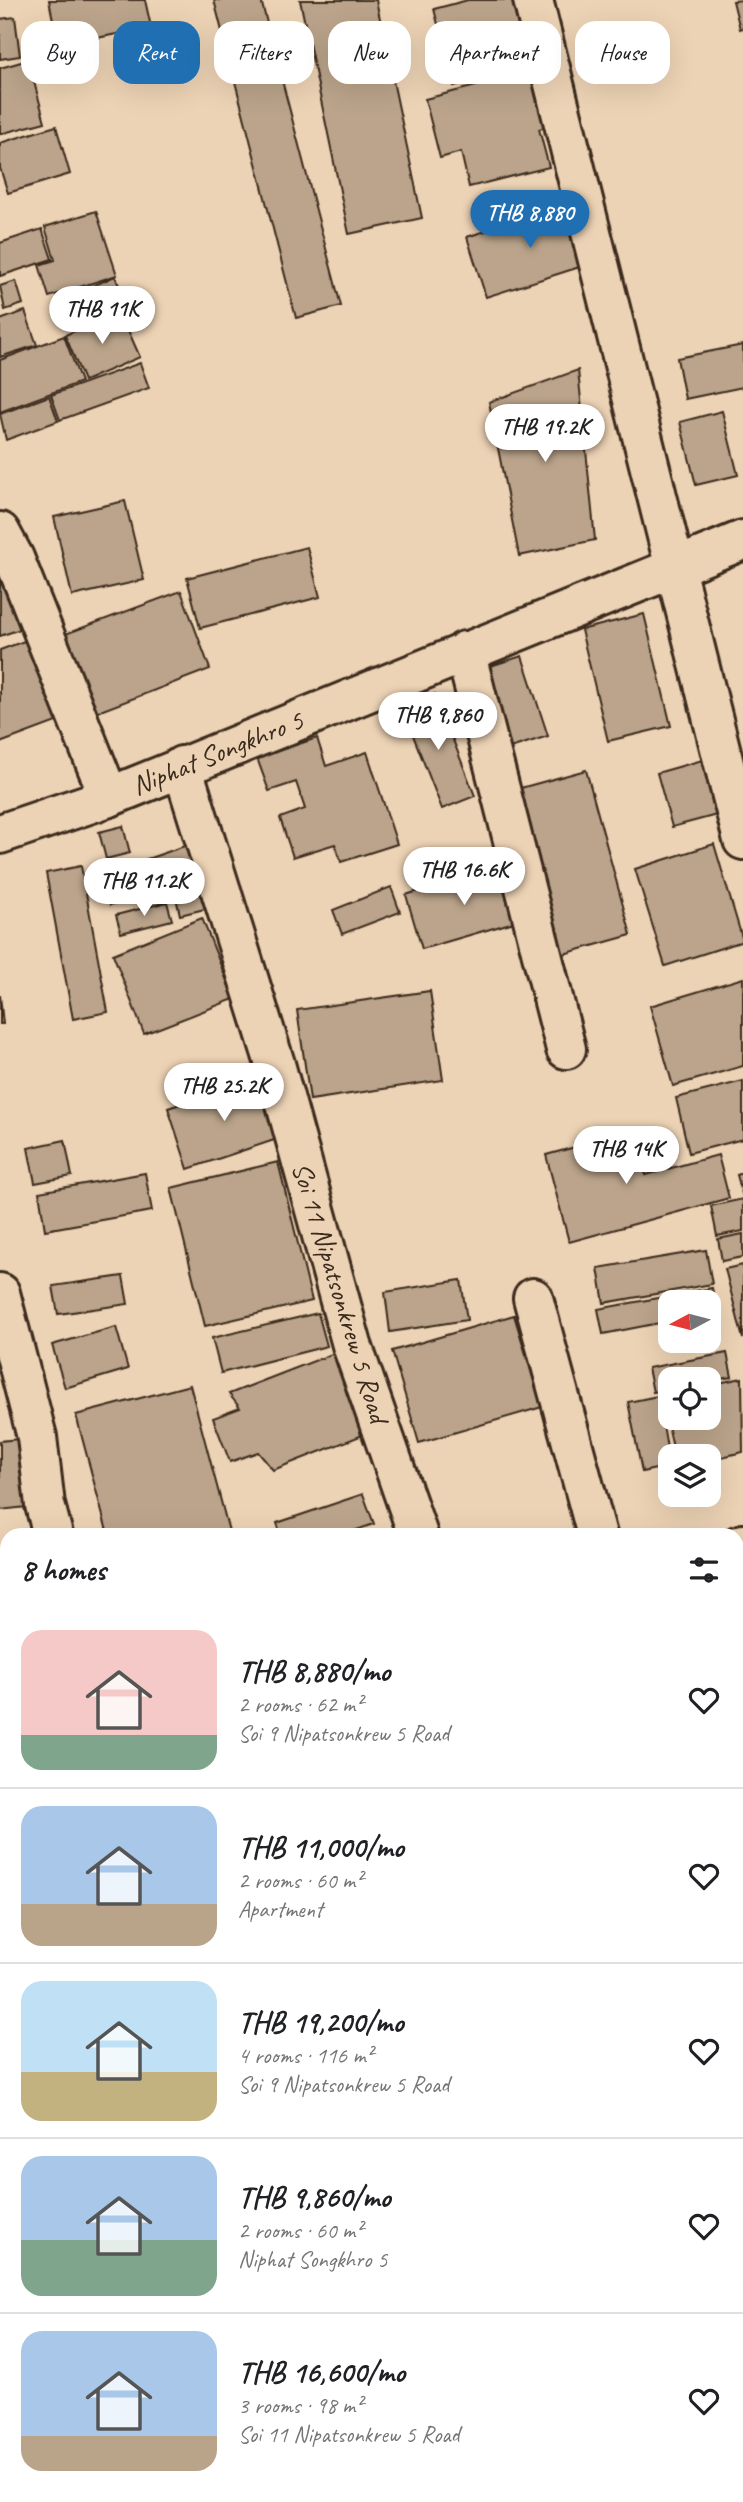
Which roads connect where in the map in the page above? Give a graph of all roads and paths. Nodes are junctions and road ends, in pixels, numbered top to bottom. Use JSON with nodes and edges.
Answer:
{"nodes":[{"id":1,"x":533,"y":0,"type":"edge"},
{"id":2,"x":0,"y":532,"type":"edge"},
{"id":3,"x":743,"y":540,"type":"edge"},
{"id":4,"x":676,"y":565,"type":"junction"},
{"id":5,"x":466,"y":651,"type":"junction"},
{"id":6,"x":182,"y":766,"type":"junction"},
{"id":7,"x":108,"y":797,"type":"junction"},
{"id":8,"x":0,"y":834,"type":"edge"},
{"id":9,"x":743,"y":840,"type":"edge"},
{"id":10,"x":566,"y":1049,"type":"dead end"},
{"id":11,"x":0,"y":1293,"type":"edge"},
{"id":12,"x":533,"y":1298,"type":"dead end"},
{"id":13,"x":51,"y":1528,"type":"edge"},
{"id":14,"x":416,"y":1528,"type":"edge"},
{"id":15,"x":595,"y":1528,"type":"edge"}],
"edges":[{"from":1,"to":4,"type":"street"},
{"from":2,"to":7,"type":"street"},
{"from":3,"to":4,"type":"street","name":"Niphat Songkhro 5"},
{"from":4,"to":5,"type":"street","name":"Niphat Songkhro 5"},
{"from":4,"to":9,"type":"street"},
{"from":5,"to":6,"type":"street","name":"Niphat Songkhro 5"},
{"from":5,"to":10,"type":"street"},
{"from":6,"to":7,"type":"street","name":"Niphat Songkhro 5"},
{"from":6,"to":14,"type":"street","name":"Soi 11 Nipatsonkrew 5 Road"},
{"from":7,"to":8,"type":"street","name":"Niphat Songkhro 5"},
{"from":11,"to":13,"type":"street"},
{"from":12,"to":15,"type":"street"}]}
